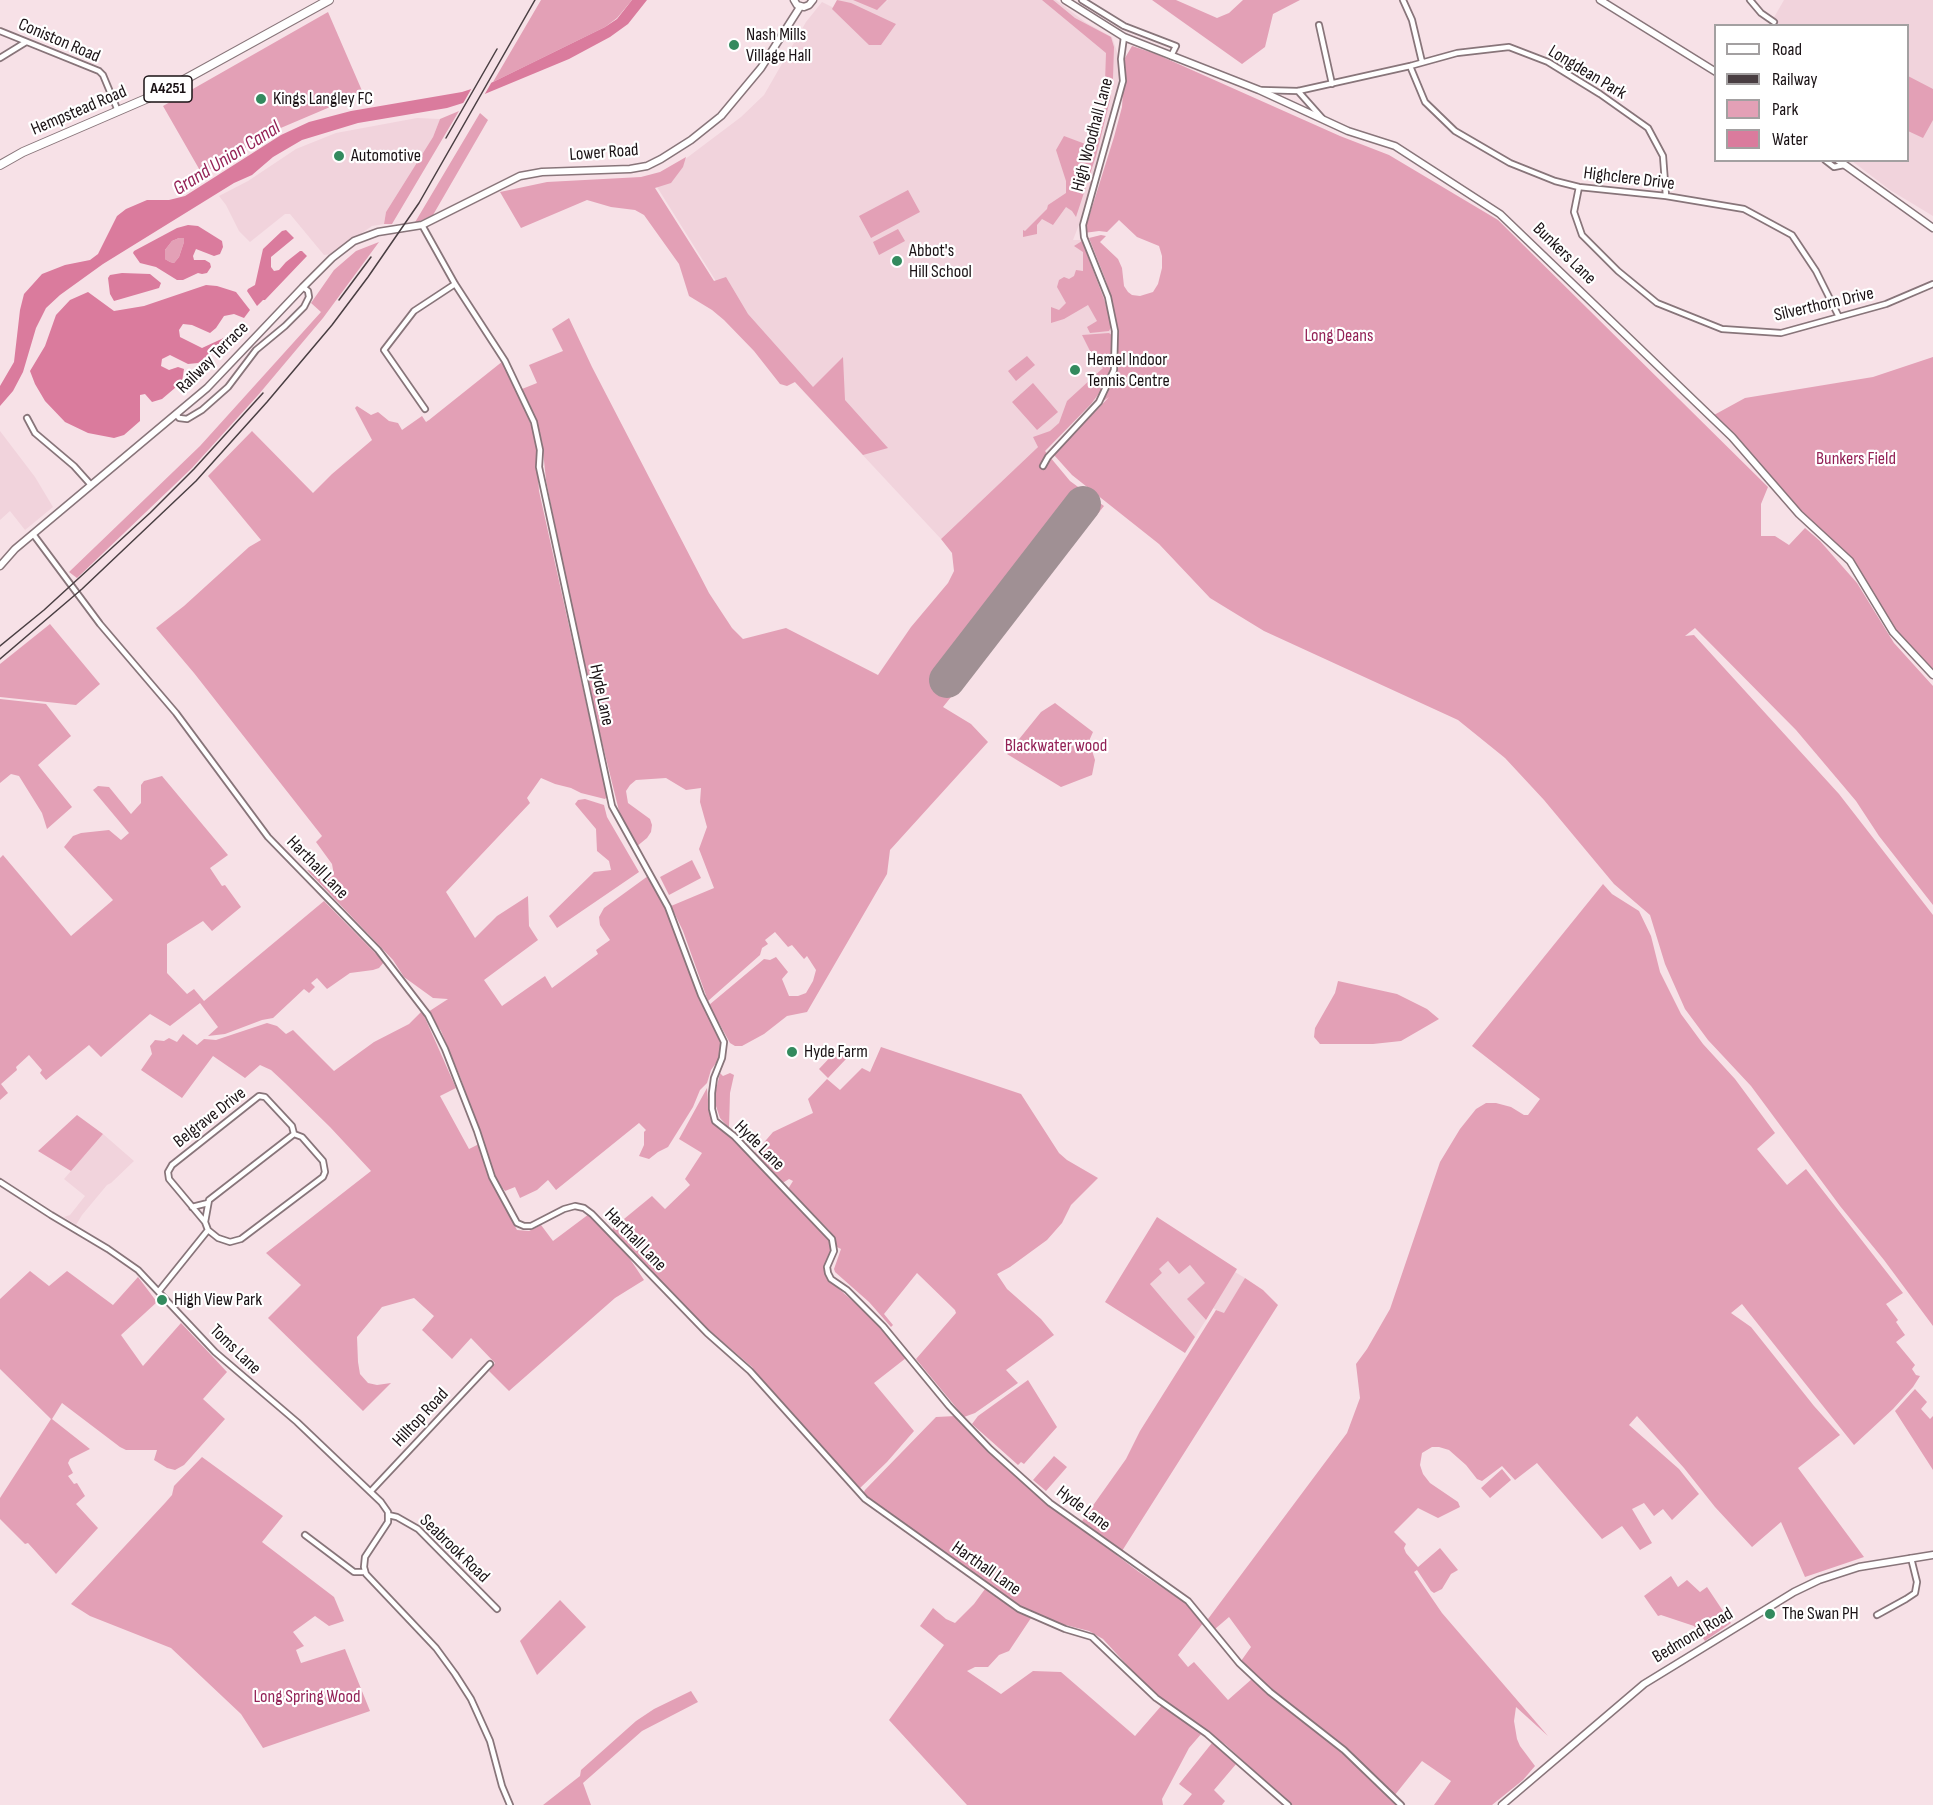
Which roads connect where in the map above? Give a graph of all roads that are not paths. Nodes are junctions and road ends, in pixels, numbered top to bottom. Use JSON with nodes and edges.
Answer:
{"nodes":[{"id":1,"x":329,"y":0,"type":"edge"},
{"id":2,"x":795,"y":0,"type":"edge"},
{"id":3,"x":813,"y":0,"type":"edge"},
{"id":4,"x":1065,"y":0,"type":"edge"},
{"id":5,"x":1082,"y":0,"type":"edge"},
{"id":6,"x":1403,"y":0,"type":"edge"},
{"id":7,"x":1600,"y":0,"type":"edge"},
{"id":8,"x":1750,"y":0,"type":"edge"},
{"id":9,"x":800,"y":7,"type":"junction"},
{"id":10,"x":1774,"y":22,"type":"dead end"},
{"id":11,"x":1319,"y":25,"type":"dead end"},
{"id":12,"x":0,"y":31,"type":"edge"},
{"id":13,"x":1124,"y":38,"type":"junction"},
{"id":14,"x":26,"y":42,"type":"junction"},
{"id":15,"x":1171,"y":56,"type":"junction"},
{"id":16,"x":0,"y":58,"type":"edge"},
{"id":17,"x":1422,"y":62,"type":"junction"},
{"id":18,"x":1410,"y":66,"type":"junction"},
{"id":19,"x":1714,"y":71,"type":"edge"},
{"id":20,"x":1332,"y":84,"type":"junction"},
{"id":21,"x":1259,"y":90,"type":"junction"},
{"id":22,"x":1298,"y":91,"type":"junction"},
{"id":23,"x":118,"y":111,"type":"junction"},
{"id":24,"x":1325,"y":121,"type":"junction"},
{"id":25,"x":1828,"y":162,"type":"edge"},
{"id":26,"x":1840,"y":162,"type":"edge"},
{"id":27,"x":0,"y":165,"type":"edge"},
{"id":28,"x":1844,"y":165,"type":"junction"},
{"id":29,"x":1579,"y":187,"type":"junction"},
{"id":30,"x":1666,"y":196,"type":"junction"},
{"id":31,"x":422,"y":225,"type":"junction"},
{"id":32,"x":1933,"y":228,"type":"edge"},
{"id":33,"x":455,"y":284,"type":"junction"},
{"id":34,"x":1933,"y":284,"type":"edge"},
{"id":35,"x":303,"y":287,"type":"junction"},
{"id":36,"x":1839,"y":317,"type":"junction"},
{"id":37,"x":424,"y":409,"type":"dead end"},
{"id":38,"x":176,"y":414,"type":"junction"},
{"id":39,"x":27,"y":418,"type":"dead end"},
{"id":40,"x":1043,"y":466,"type":"dead end"},
{"id":41,"x":91,"y":485,"type":"junction"},
{"id":42,"x":33,"y":534,"type":"junction"},
{"id":43,"x":0,"y":566,"type":"edge"},
{"id":44,"x":1933,"y":675,"type":"edge"},
{"id":45,"x":294,"y":1134,"type":"junction"},
{"id":46,"x":0,"y":1182,"type":"edge"},
{"id":47,"x":208,"y":1203,"type":"junction"},
{"id":48,"x":192,"y":1207,"type":"junction"},
{"id":49,"x":206,"y":1222,"type":"junction"},
{"id":50,"x":208,"y":1230,"type":"junction"},
{"id":51,"x":159,"y":1291,"type":"junction"},
{"id":52,"x":490,"y":1364,"type":"dead end"},
{"id":53,"x":371,"y":1491,"type":"junction"},
{"id":54,"x":388,"y":1515,"type":"junction"},
{"id":55,"x":305,"y":1535,"type":"dead end"},
{"id":56,"x":1933,"y":1556,"type":"edge"},
{"id":57,"x":1911,"y":1558,"type":"junction"},
{"id":58,"x":365,"y":1572,"type":"junction"},
{"id":59,"x":497,"y":1610,"type":"dead end"},
{"id":60,"x":1877,"y":1615,"type":"dead end"},
{"id":61,"x":510,"y":1805,"type":"edge"},
{"id":62,"x":1288,"y":1805,"type":"edge"},
{"id":63,"x":1401,"y":1805,"type":"edge"},
{"id":64,"x":1502,"y":1805,"type":"edge"}],
"edges":[{"from":1,"to":23,"type":"main road","name":"Hempstead Road","number":"A4251"},
{"from":2,"to":9,"type":"street"},
{"from":3,"to":9,"type":"street"},
{"from":4,"to":13,"type":"street","name":"Bunkers Lane"},
{"from":5,"to":15,"type":"street"},
{"from":6,"to":17,"type":"street"},
{"from":7,"to":19,"type":"street"},
{"from":8,"to":10,"type":"street"},
{"from":9,"to":31,"type":"street","name":"Lower Road"},
{"from":11,"to":20,"type":"street"},
{"from":12,"to":14,"type":"street","name":"Coniston Road"},
{"from":13,"to":15,"type":"street","name":"Bunkers Lane"},
{"from":13,"to":40,"type":"street","name":"High Woodhall Lane"},
{"from":14,"to":16,"type":"street"},
{"from":14,"to":23,"type":"street","name":"Coniston Road"},
{"from":15,"to":21,"type":"street","name":"Bunkers Lane"},
{"from":17,"to":18,"type":"street","name":"Longdean Park"},
{"from":17,"to":30,"type":"street","name":"Longdean Park"},
{"from":18,"to":20,"type":"street","name":"Longdean Park"},
{"from":18,"to":29,"type":"street","name":"Highclere Drive"},
{"from":20,"to":22,"type":"street","name":"Longdean Park"},
{"from":21,"to":22,"type":"street","name":"Longdean Park"},
{"from":21,"to":24,"type":"street","name":"Bunkers Lane"},
{"from":22,"to":24,"type":"street"},
{"from":23,"to":27,"type":"main road","name":"Hempstead Road","number":"A4251"},
{"from":24,"to":44,"type":"street","name":"Bunkers Lane"},
{"from":25,"to":28,"type":"street"},
{"from":26,"to":28,"type":"street"},
{"from":28,"to":32,"type":"street"},
{"from":29,"to":30,"type":"street","name":"Highclere Drive"},
{"from":29,"to":36,"type":"street","name":"Silverthorn Drive"},
{"from":30,"to":36,"type":"street","name":"Highclere Drive"},
{"from":31,"to":33,"type":"street","name":"Hyde Lane"},
{"from":31,"to":35,"type":"street","name":"Railway Terrace"},
{"from":33,"to":37,"type":"street"},
{"from":33,"to":63,"type":"street","name":"Hyde Lane"},
{"from":34,"to":36,"type":"street","name":"Silverthorn Drive"},
{"from":35,"to":38,"type":"street","name":"Railway Terrace"},
{"from":35,"to":38,"type":"street"},
{"from":38,"to":41,"type":"street","name":"Railway Terrace"},
{"from":39,"to":41,"type":"street"},
{"from":41,"to":42,"type":"street","name":"Railway Terrace"},
{"from":42,"to":43,"type":"street","name":"Railway Terrace"},
{"from":42,"to":62,"type":"street","name":"Harthall Lane"},
{"from":45,"to":47,"type":"street"},
{"from":45,"to":48,"type":"street","name":"Belgrave Drive"},
{"from":45,"to":50,"type":"street"},
{"from":46,"to":51,"type":"street","name":"Toms Lane"},
{"from":47,"to":48,"type":"street"},
{"from":47,"to":49,"type":"street"},
{"from":48,"to":49,"type":"street","name":"Belgrave Drive"},
{"from":49,"to":50,"type":"street"},
{"from":50,"to":51,"type":"street"},
{"from":51,"to":53,"type":"street","name":"Toms Lane"},
{"from":52,"to":53,"type":"street","name":"Hilltop Road"},
{"from":53,"to":54,"type":"street","name":"Toms Lane"},
{"from":54,"to":58,"type":"street"},
{"from":54,"to":59,"type":"street","name":"Seabrook Road"},
{"from":55,"to":58,"type":"street"},
{"from":56,"to":57,"type":"street","name":"Bedmond Road"},
{"from":57,"to":60,"type":"street"},
{"from":57,"to":64,"type":"street","name":"Bedmond Road"},
{"from":58,"to":61,"type":"street"}]}
